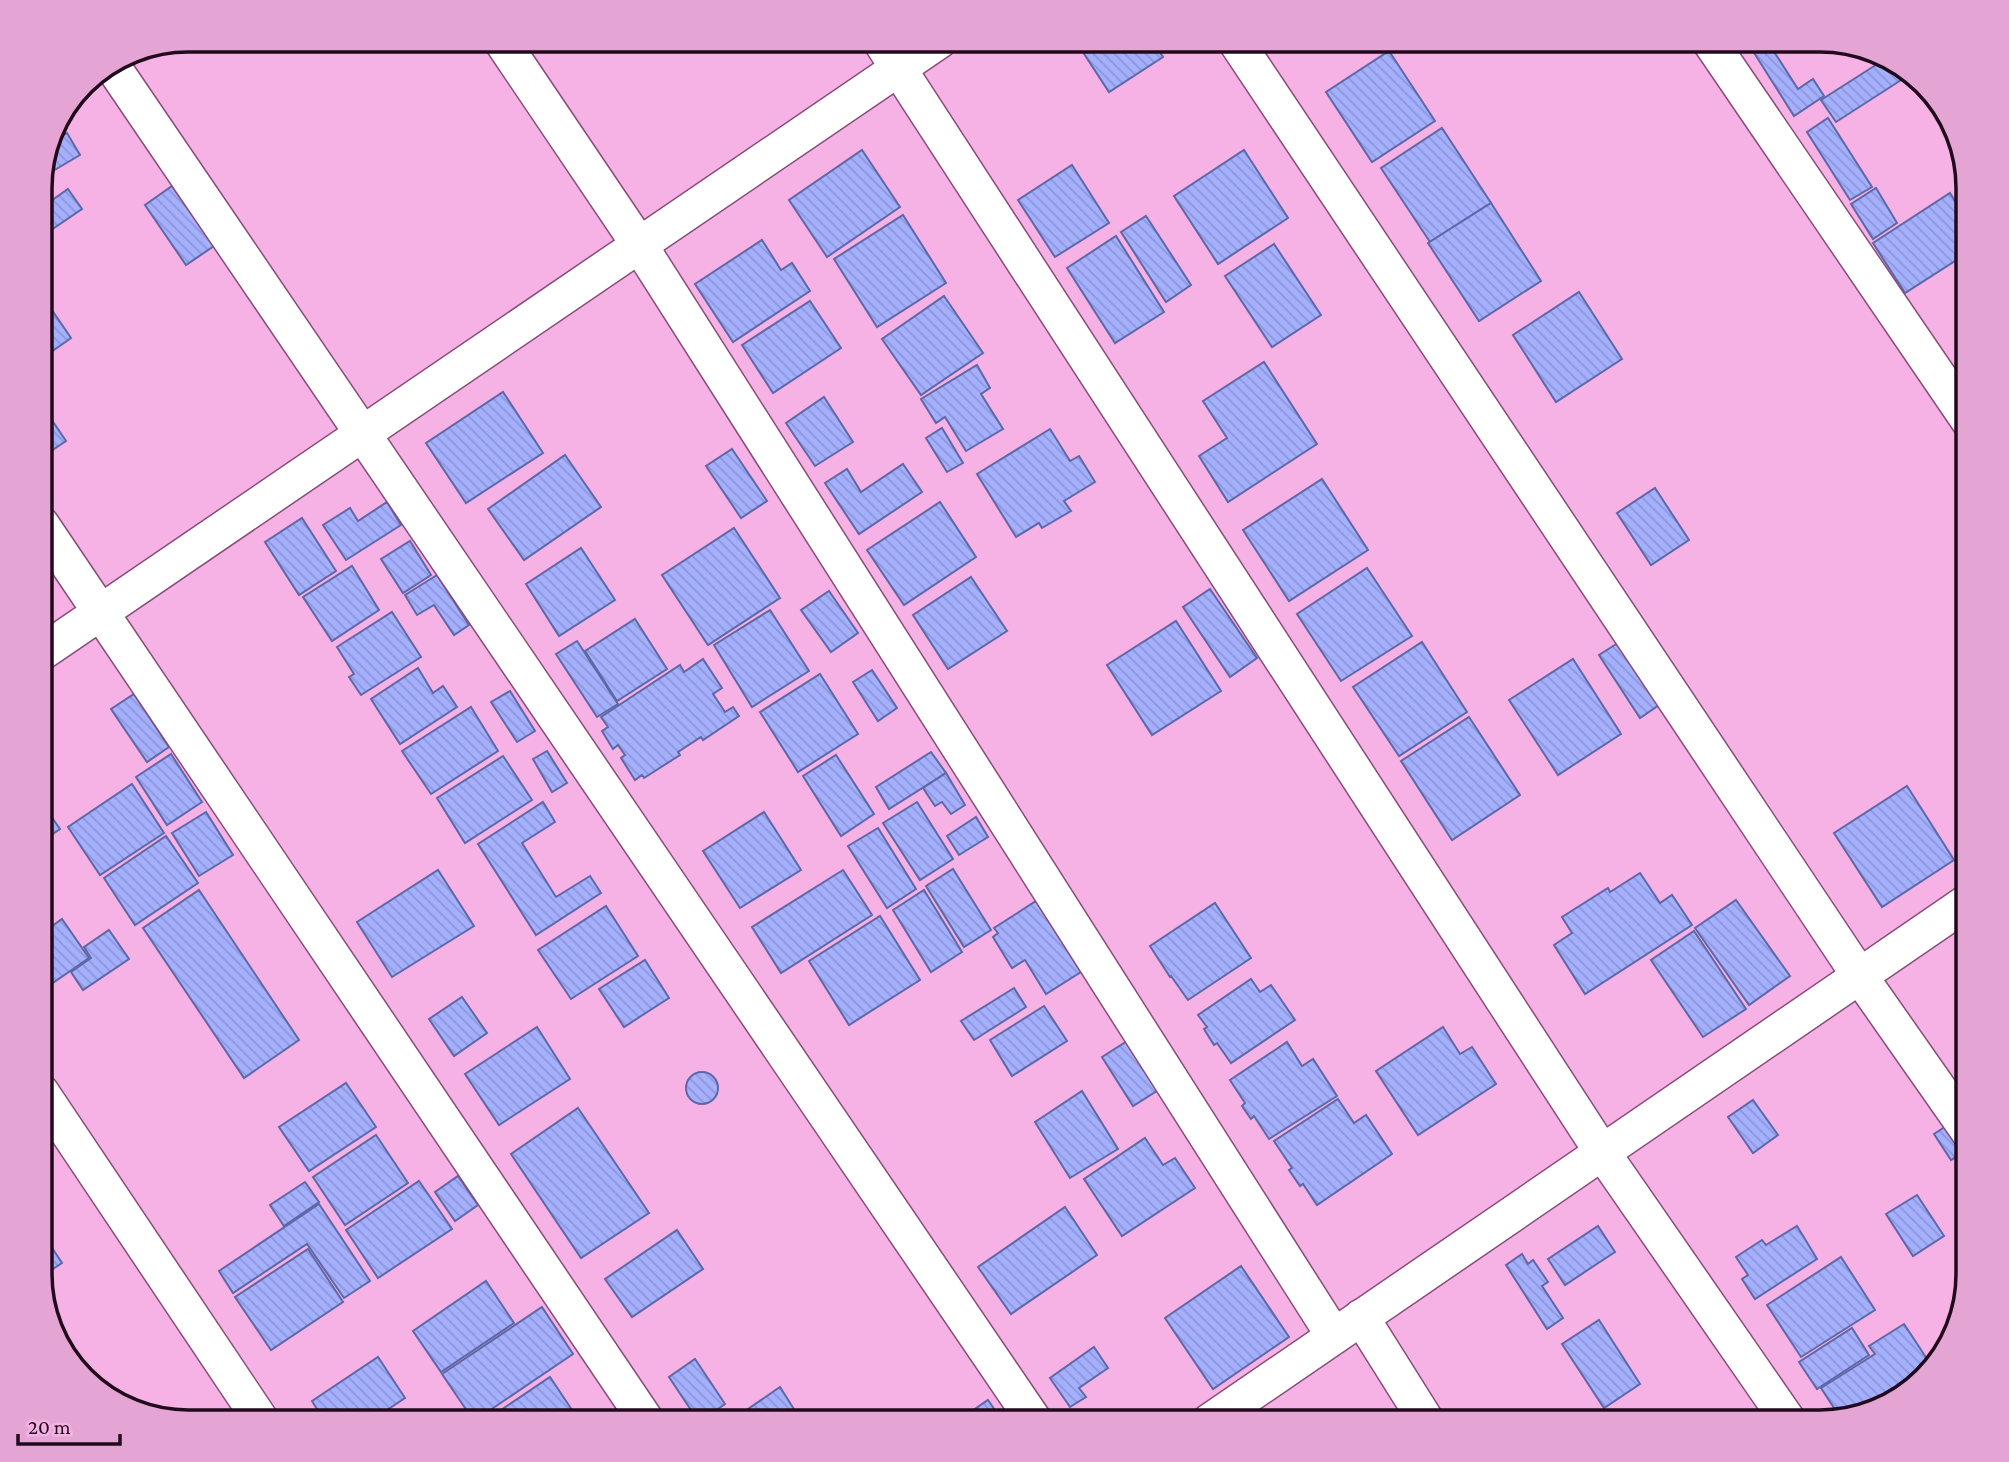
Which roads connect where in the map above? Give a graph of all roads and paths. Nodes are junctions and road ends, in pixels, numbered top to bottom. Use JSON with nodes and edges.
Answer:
{"nodes":[{"id":1,"x":509,"y":52,"type":"edge"},
{"id":2,"x":1243,"y":52,"type":"edge"},
{"id":3,"x":1717,"y":52,"type":"edge"},
{"id":4,"x":890,"y":54,"type":"edge"},
{"id":5,"x":117,"y":73,"type":"edge"},
{"id":6,"x":640,"y":246,"type":"junction"},
{"id":7,"x":1956,"y":402,"type":"edge"},
{"id":8,"x":362,"y":433,"type":"junction"},
{"id":9,"x":53,"y":542,"type":"edge"},
{"id":10,"x":101,"y":612,"type":"junction"},
{"id":11,"x":53,"y":645,"type":"edge"},
{"id":12,"x":1956,"y":910,"type":"edge"},
{"id":13,"x":1859,"y":975,"type":"junction"},
{"id":14,"x":53,"y":1111,"type":"edge"},
{"id":15,"x":1956,"y":1113,"type":"edge"},
{"id":16,"x":1602,"y":1152,"type":"junction"},
{"id":17,"x":1348,"y":1326,"type":"junction"},
{"id":18,"x":254,"y":1410,"type":"edge"},
{"id":19,"x":639,"y":1410,"type":"edge"},
{"id":20,"x":1027,"y":1410,"type":"edge"},
{"id":21,"x":1226,"y":1410,"type":"edge"},
{"id":22,"x":1417,"y":1410,"type":"edge"},
{"id":23,"x":1780,"y":1410,"type":"edge"}],
"edges":[{"from":1,"to":6,"type":"street"},
{"from":2,"to":13,"type":"street"},
{"from":3,"to":7,"type":"street"},
{"from":4,"to":6,"type":"street"},
{"from":4,"to":16,"type":"street"},
{"from":5,"to":8,"type":"street"},
{"from":6,"to":8,"type":"street"},
{"from":6,"to":17,"type":"street"},
{"from":8,"to":10,"type":"street"},
{"from":8,"to":20,"type":"street"},
{"from":9,"to":10,"type":"street"},
{"from":10,"to":11,"type":"street"},
{"from":10,"to":19,"type":"street"},
{"from":12,"to":13,"type":"street"},
{"from":13,"to":15,"type":"street"},
{"from":13,"to":16,"type":"street"},
{"from":14,"to":18,"type":"street"},
{"from":16,"to":17,"type":"street"},
{"from":16,"to":23,"type":"street"},
{"from":17,"to":21,"type":"street"},
{"from":17,"to":22,"type":"street"}]}
